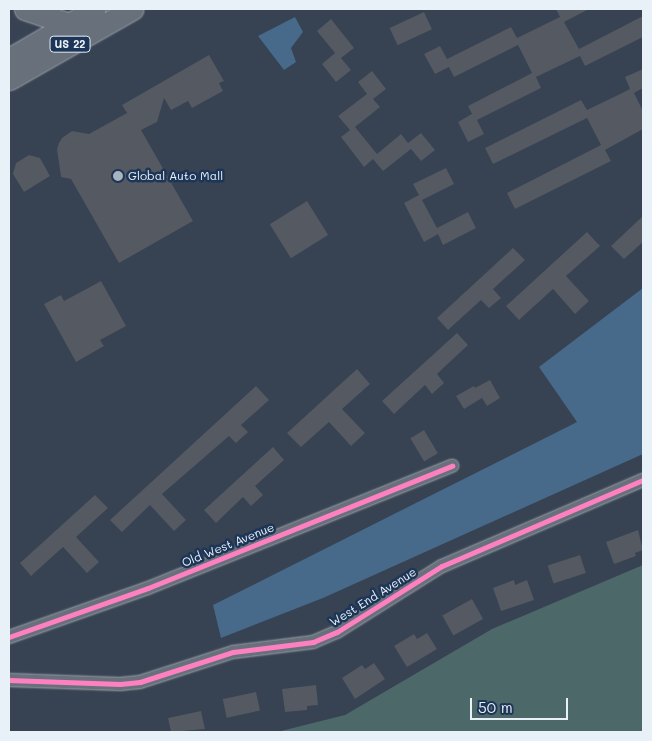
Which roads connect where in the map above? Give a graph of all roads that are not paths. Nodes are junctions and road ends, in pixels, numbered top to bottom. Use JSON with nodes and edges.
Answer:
{"nodes":[{"id":1,"x":25,"y":9,"type":"edge"},
{"id":2,"x":95,"y":9,"type":"edge"},
{"id":3,"x":132,"y":9,"type":"edge"},
{"id":4,"x":69,"y":24,"type":"junction"},
{"id":5,"x":9,"y":58,"type":"edge"},
{"id":6,"x":9,"y":79,"type":"edge"},
{"id":7,"x":452,"y":466,"type":"dead end"},
{"id":8,"x":643,"y":480,"type":"edge"},
{"id":9,"x":9,"y":637,"type":"edge"},
{"id":10,"x":9,"y":680,"type":"edge"}],
"edges":[{"from":1,"to":4,"type":"highway"},
{"from":2,"to":4,"type":"highway","number":"US 22"},
{"from":3,"to":6,"type":"highway","number":"US 22"},
{"from":4,"to":5,"type":"highway","number":"US 22"},
{"from":7,"to":9,"type":"street","name":"Old West Avenue"},
{"from":8,"to":10,"type":"street","name":"West End Avenue"}]}
